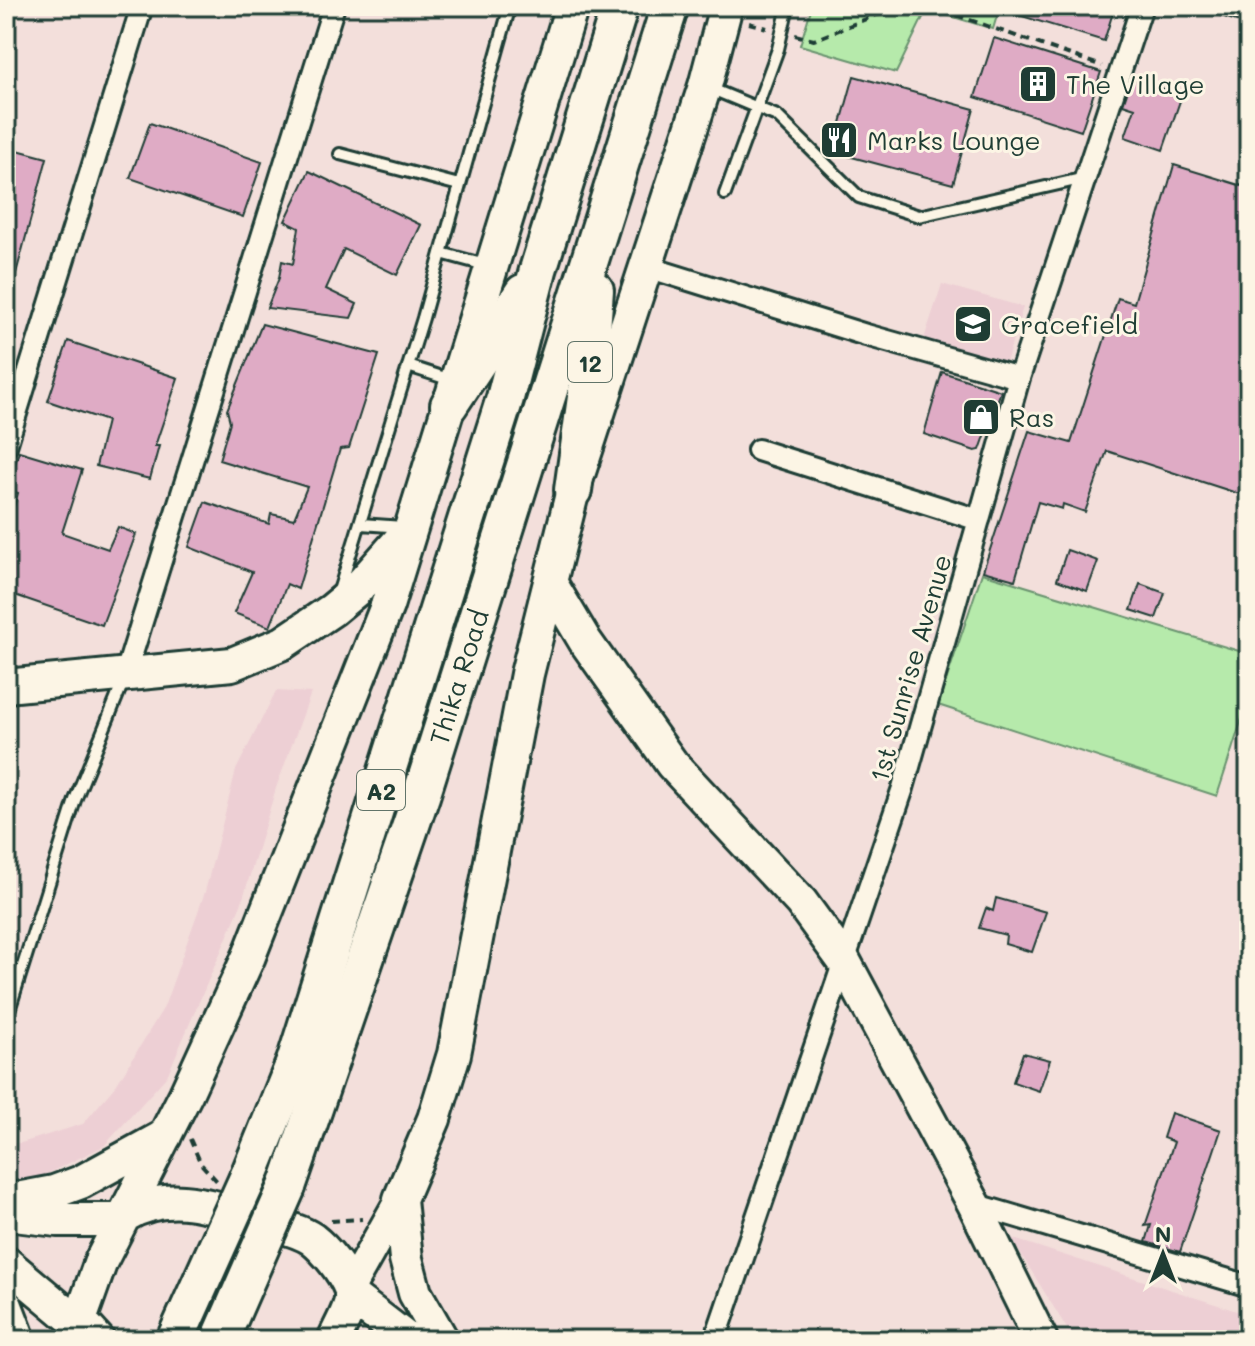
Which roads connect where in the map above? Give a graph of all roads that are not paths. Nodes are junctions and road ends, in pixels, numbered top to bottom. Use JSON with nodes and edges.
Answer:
{"nodes":[{"id":1,"x":142,"y":6,"type":"edge"},
{"id":2,"x":334,"y":6,"type":"edge"},
{"id":3,"x":510,"y":6,"type":"edge"},
{"id":4,"x":572,"y":6,"type":"edge"},
{"id":5,"x":608,"y":6,"type":"edge"},
{"id":6,"x":620,"y":6,"type":"edge"},
{"id":7,"x":670,"y":6,"type":"edge"},
{"id":8,"x":689,"y":6,"type":"edge"},
{"id":9,"x":788,"y":6,"type":"edge"},
{"id":10,"x":1142,"y":6,"type":"edge"},
{"id":11,"x":725,"y":11,"type":"edge"},
{"id":12,"x":604,"y":52,"type":"junction"},
{"id":13,"x":650,"y":68,"type":"junction"},
{"id":14,"x":705,"y":86,"type":"junction"},
{"id":15,"x":756,"y":107,"type":"junction"},
{"id":16,"x":340,"y":154,"type":"dead end"},
{"id":17,"x":1087,"y":178,"type":"junction"},
{"id":18,"x":459,"y":185,"type":"junction"},
{"id":19,"x":725,"y":194,"type":"dead end"},
{"id":20,"x":599,"y":232,"type":"junction"},
{"id":21,"x":441,"y":253,"type":"junction"},
{"id":22,"x":491,"y":266,"type":"junction"},
{"id":23,"x":644,"y":266,"type":"junction"},
{"id":24,"x":538,"y":270,"type":"junction"},
{"id":25,"x":408,"y":366,"type":"junction"},
{"id":26,"x":1019,"y":378,"type":"junction"},
{"id":27,"x":452,"y":393,"type":"junction"},
{"id":28,"x":6,"y":446,"type":"edge"},
{"id":29,"x":758,"y":450,"type":"dead end"},
{"id":30,"x":573,"y":490,"type":"junction"},
{"id":31,"x":979,"y":520,"type":"junction"},
{"id":32,"x":361,"y":524,"type":"junction"},
{"id":33,"x":410,"y":528,"type":"junction"},
{"id":34,"x":551,"y":584,"type":"junction"},
{"id":35,"x":332,"y":610,"type":"junction"},
{"id":36,"x":125,"y":676,"type":"junction"},
{"id":37,"x":6,"y":686,"type":"edge"},
{"id":38,"x":844,"y":961,"type":"junction"},
{"id":39,"x":6,"y":1020,"type":"edge"},
{"id":40,"x":165,"y":1136,"type":"junction"},
{"id":41,"x":400,"y":1199,"type":"junction"},
{"id":42,"x":6,"y":1201,"type":"edge"},
{"id":43,"x":974,"y":1204,"type":"junction"},
{"id":44,"x":6,"y":1214,"type":"edge"},
{"id":45,"x":122,"y":1218,"type":"junction"},
{"id":46,"x":6,"y":1263,"type":"edge"},
{"id":47,"x":1249,"y":1286,"type":"edge"},
{"id":48,"x":351,"y":1292,"type":"junction"},
{"id":49,"x":6,"y":1306,"type":"edge"},
{"id":50,"x":83,"y":1333,"type":"edge"},
{"id":51,"x":19,"y":1340,"type":"edge"},
{"id":52,"x":175,"y":1340,"type":"edge"},
{"id":53,"x":220,"y":1340,"type":"edge"},
{"id":54,"x":334,"y":1340,"type":"edge"},
{"id":55,"x":408,"y":1340,"type":"edge"},
{"id":56,"x":442,"y":1340,"type":"edge"},
{"id":57,"x":715,"y":1340,"type":"edge"},
{"id":58,"x":1041,"y":1340,"type":"edge"}],
"edges":[{"from":1,"to":28,"type":"street"},
{"from":2,"to":36,"type":"street"},
{"from":3,"to":18,"type":"lane"},
{"from":4,"to":22,"type":"main road"},
{"from":5,"to":12,"type":"highway"},
{"from":6,"to":12,"type":"highway","name":"Thika Road","number":"A2"},
{"from":7,"to":13,"type":"highway","name":"Thika Road","number":"A2"},
{"from":8,"to":13,"type":"highway"},
{"from":9,"to":15,"type":"lane"},
{"from":10,"to":17,"type":"street","name":"1st Sunrise Avenue"},
{"from":11,"to":14,"type":"main road"},
{"from":12,"to":24,"type":"highway","name":"Thika Road","number":"A2"},
{"from":13,"to":20,"type":"highway","name":"Thika Road","number":"A2"},
{"from":14,"to":15,"type":"lane"},
{"from":14,"to":23,"type":"main road"},
{"from":15,"to":17,"type":"lane"},
{"from":15,"to":19,"type":"lane"},
{"from":16,"to":18,"type":"lane"},
{"from":17,"to":26,"type":"street","name":"1st Sunrise Avenue"},
{"from":18,"to":21,"type":"lane"},
{"from":20,"to":30,"type":"highway","number":"12"},
{"from":20,"to":53,"type":"highway","name":"Thika Road","number":"A2","bridge":true},
{"from":21,"to":22,"type":"lane"},
{"from":21,"to":25,"type":"lane"},
{"from":22,"to":27,"type":"main road"},
{"from":23,"to":26,"type":"street"},
{"from":23,"to":30,"type":"main road"},
{"from":24,"to":27,"type":"highway"},
{"from":24,"to":52,"type":"highway","name":"Thika Road","number":"A2","bridge":true},
{"from":25,"to":27,"type":"lane"},
{"from":25,"to":32,"type":"lane"},
{"from":26,"to":31,"type":"street","name":"1st Sunrise Avenue"},
{"from":27,"to":33,"type":"main road"},
{"from":29,"to":31,"type":"street"},
{"from":30,"to":34,"type":"main road"},
{"from":31,"to":38,"type":"street","name":"1st Sunrise Avenue"},
{"from":32,"to":33,"type":"lane"},
{"from":32,"to":35,"type":"lane"},
{"from":33,"to":35,"type":"main road"},
{"from":33,"to":40,"type":"main road"},
{"from":34,"to":38,"type":"main road"},
{"from":34,"to":41,"type":"main road"},
{"from":35,"to":36,"type":"main road"},
{"from":36,"to":37,"type":"main road"},
{"from":36,"to":39,"type":"lane"},
{"from":38,"to":43,"type":"main road"},
{"from":38,"to":57,"type":"street","name":"1st Sunrise Avenue"},
{"from":40,"to":42,"type":"main road"},
{"from":40,"to":45,"type":"main road"},
{"from":41,"to":48,"type":"main road"},
{"from":41,"to":56,"type":"main road"},
{"from":43,"to":47,"type":"street"},
{"from":43,"to":58,"type":"main road"},
{"from":44,"to":45,"type":"main road"},
{"from":45,"to":48,"type":"main road"},
{"from":45,"to":50,"type":"main road"},
{"from":46,"to":50,"type":"main road"},
{"from":48,"to":54,"type":"main road"},
{"from":48,"to":55,"type":"main road"},
{"from":49,"to":51,"type":"main road"}]}
